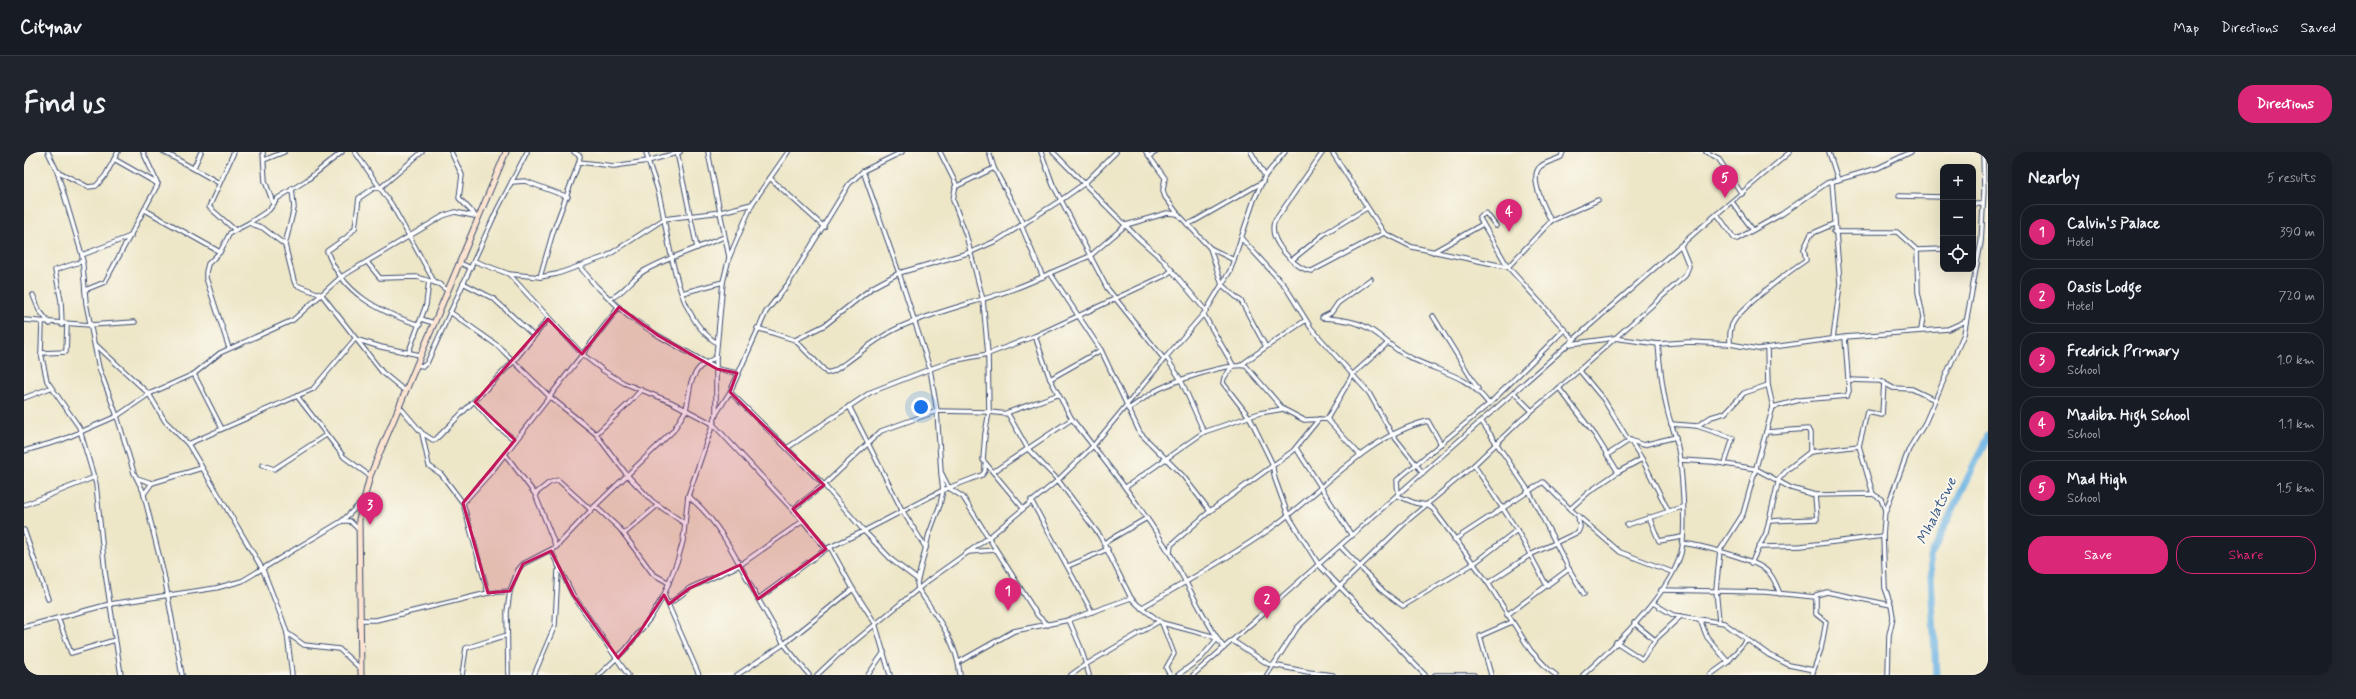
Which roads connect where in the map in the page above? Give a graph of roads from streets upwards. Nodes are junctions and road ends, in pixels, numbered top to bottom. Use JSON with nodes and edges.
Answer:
{"nodes":[{"id":1,"x":48,"y":152,"type":"edge"},
{"id":2,"x":118,"y":152,"type":"edge"},
{"id":3,"x":143,"y":152,"type":"edge"},
{"id":4,"x":164,"y":152,"type":"edge"},
{"id":5,"x":201,"y":152,"type":"edge"},
{"id":6,"x":234,"y":152,"type":"edge"},
{"id":7,"x":263,"y":152,"type":"edge"},
{"id":8,"x":284,"y":152,"type":"edge"},
{"id":9,"x":342,"y":152,"type":"edge"},
{"id":10,"x":355,"y":152,"type":"edge"},
{"id":11,"x":422,"y":152,"type":"edge"},
{"id":12,"x":451,"y":152,"type":"edge"},
{"id":13,"x":506,"y":152,"type":"edge"},
{"id":14,"x":527,"y":152,"type":"edge"},
{"id":15,"x":574,"y":152,"type":"edge"},
{"id":16,"x":646,"y":152,"type":"edge"},
{"id":17,"x":678,"y":152,"type":"edge"},
{"id":18,"x":708,"y":152,"type":"edge"},
{"id":19,"x":788,"y":152,"type":"edge"},
{"id":20,"x":902,"y":152,"type":"edge"},
{"id":21,"x":940,"y":152,"type":"edge"},
{"id":22,"x":989,"y":152,"type":"edge"},
{"id":23,"x":1040,"y":152,"type":"edge"},
{"id":24,"x":1052,"y":152,"type":"edge"},
{"id":25,"x":1116,"y":152,"type":"edge"},
{"id":26,"x":1146,"y":152,"type":"edge"},
{"id":27,"x":1156,"y":152,"type":"edge"},
{"id":28,"x":1251,"y":152,"type":"edge"},
{"id":29,"x":1285,"y":152,"type":"edge"},
{"id":30,"x":1323,"y":152,"type":"edge"},
{"id":31,"x":1563,"y":152,"type":"edge"},
{"id":32,"x":1706,"y":152,"type":"edge"},
{"id":33,"x":1718,"y":152,"type":"edge"},
{"id":34,"x":1790,"y":152,"type":"edge"},
{"id":35,"x":1828,"y":152,"type":"edge"},
{"id":36,"x":1909,"y":152,"type":"edge"},
{"id":37,"x":1984,"y":152,"type":"edge"},
{"id":38,"x":1335,"y":153,"type":"edge"},
{"id":39,"x":1149,"y":156,"type":"junction"},
{"id":40,"x":1718,"y":158,"type":"junction"},
{"id":41,"x":114,"y":159,"type":"junction"},
{"id":42,"x":264,"y":160,"type":"junction"},
{"id":43,"x":648,"y":161,"type":"junction"},
{"id":44,"x":579,"y":162,"type":"junction"},
{"id":45,"x":194,"y":167,"type":"junction"},
{"id":46,"x":994,"y":168,"type":"junction"},
{"id":47,"x":57,"y":171,"type":"junction"},
{"id":48,"x":863,"y":171,"type":"junction"},
{"id":49,"x":1265,"y":176,"type":"junction"},
{"id":50,"x":770,"y":178,"type":"junction"},
{"id":51,"x":1838,"y":180,"type":"junction"},
{"id":52,"x":512,"y":182,"type":"junction"},
{"id":53,"x":1263,"y":182,"type":"junction"},
{"id":54,"x":1832,"y":182,"type":"junction"},
{"id":55,"x":219,"y":183,"type":"junction"},
{"id":56,"x":1085,"y":183,"type":"junction"},
{"id":57,"x":158,"y":184,"type":"junction"},
{"id":58,"x":955,"y":187,"type":"junction"},
{"id":59,"x":292,"y":188,"type":"junction"},
{"id":60,"x":380,"y":188,"type":"junction"},
{"id":61,"x":1742,"y":194,"type":"junction"},
{"id":62,"x":1899,"y":196,"type":"dead end"},
{"id":63,"x":568,"y":197,"type":"junction"},
{"id":64,"x":1940,"y":197,"type":"edge"},
{"id":65,"x":1061,"y":200,"type":"junction"},
{"id":66,"x":1598,"y":200,"type":"dead end"},
{"id":67,"x":1732,"y":202,"type":"junction"},
{"id":68,"x":273,"y":203,"type":"junction"},
{"id":69,"x":1169,"y":203,"type":"junction"},
{"id":70,"x":752,"y":204,"type":"junction"},
{"id":71,"x":1976,"y":204,"type":"edge"},
{"id":72,"x":1983,"y":204,"type":"junction"},
{"id":73,"x":1367,"y":208,"type":"junction"},
{"id":74,"x":145,"y":210,"type":"junction"},
{"id":75,"x":721,"y":212,"type":"junction"},
{"id":76,"x":1167,"y":213,"type":"junction"},
{"id":77,"x":1178,"y":214,"type":"junction"},
{"id":78,"x":1718,"y":214,"type":"junction"},
{"id":79,"x":476,"y":216,"type":"junction"},
{"id":80,"x":689,"y":216,"type":"junction"},
{"id":81,"x":664,"y":219,"type":"junction"},
{"id":82,"x":1551,"y":221,"type":"junction"},
{"id":83,"x":249,"y":223,"type":"junction"},
{"id":84,"x":1022,"y":224,"type":"junction"},
{"id":85,"x":1187,"y":224,"type":"junction"},
{"id":86,"x":1483,"y":224,"type":"junction"},
{"id":87,"x":1834,"y":224,"type":"junction"},
{"id":88,"x":1126,"y":225,"type":"junction"},
{"id":89,"x":1496,"y":226,"type":"dead end"},
{"id":90,"x":824,"y":227,"type":"junction"},
{"id":91,"x":235,"y":230,"type":"junction"},
{"id":92,"x":1753,"y":230,"type":"junction"},
{"id":93,"x":1834,"y":232,"type":"junction"},
{"id":94,"x":1384,"y":233,"type":"junction"},
{"id":95,"x":131,"y":236,"type":"junction"},
{"id":96,"x":410,"y":236,"type":"junction"},
{"id":97,"x":724,"y":238,"type":"junction"},
{"id":98,"x":1241,"y":238,"type":"junction"},
{"id":99,"x":285,"y":246,"type":"junction"},
{"id":100,"x":1681,"y":246,"type":"junction"},
{"id":101,"x":697,"y":248,"type":"junction"},
{"id":102,"x":1210,"y":248,"type":"junction"},
{"id":103,"x":1940,"y":249,"type":"edge"},
{"id":104,"x":1917,"y":250,"type":"junction"},
{"id":105,"x":220,"y":252,"type":"junction"},
{"id":106,"x":970,"y":252,"type":"junction"},
{"id":107,"x":1433,"y":252,"type":"junction"},
{"id":108,"x":1976,"y":253,"type":"edge"},
{"id":109,"x":82,"y":255,"type":"junction"},
{"id":110,"x":1090,"y":256,"type":"junction"},
{"id":111,"x":672,"y":258,"type":"junction"},
{"id":112,"x":729,"y":258,"type":"junction"},
{"id":113,"x":1234,"y":260,"type":"junction"},
{"id":114,"x":1292,"y":260,"type":"junction"},
{"id":115,"x":83,"y":261,"type":"junction"},
{"id":116,"x":474,"y":261,"type":"junction"},
{"id":117,"x":367,"y":262,"type":"junction"},
{"id":118,"x":460,"y":263,"type":"junction"},
{"id":119,"x":579,"y":266,"type":"junction"},
{"id":120,"x":1508,"y":267,"type":"junction"},
{"id":121,"x":471,"y":268,"type":"junction"},
{"id":122,"x":1172,"y":270,"type":"junction"},
{"id":123,"x":1973,"y":272,"type":"edge"},
{"id":124,"x":899,"y":273,"type":"junction"},
{"id":125,"x":1050,"y":273,"type":"junction"},
{"id":126,"x":509,"y":274,"type":"junction"},
{"id":127,"x":540,"y":276,"type":"junction"},
{"id":128,"x":1043,"y":277,"type":"junction"},
{"id":129,"x":341,"y":278,"type":"junction"},
{"id":130,"x":1371,"y":279,"type":"dead end"},
{"id":131,"x":429,"y":281,"type":"junction"},
{"id":132,"x":723,"y":282,"type":"junction"},
{"id":133,"x":435,"y":283,"type":"junction"},
{"id":134,"x":463,"y":283,"type":"junction"},
{"id":135,"x":1222,"y":285,"type":"junction"},
{"id":136,"x":85,"y":290,"type":"junction"},
{"id":137,"x":448,"y":291,"type":"junction"},
{"id":138,"x":682,"y":293,"type":"junction"},
{"id":139,"x":34,"y":295,"type":"dead end"},
{"id":140,"x":322,"y":295,"type":"junction"},
{"id":141,"x":611,"y":298,"type":"junction"},
{"id":142,"x":1115,"y":299,"type":"junction"},
{"id":143,"x":983,"y":300,"type":"junction"},
{"id":144,"x":619,"y":307,"type":"junction"},
{"id":145,"x":1206,"y":311,"type":"junction"},
{"id":146,"x":450,"y":312,"type":"junction"},
{"id":147,"x":1076,"y":315,"type":"junction"},
{"id":148,"x":1204,"y":315,"type":"junction"},
{"id":149,"x":1433,"y":316,"type":"dead end"},
{"id":150,"x":421,"y":319,"type":"junction"},
{"id":151,"x":548,"y":319,"type":"junction"},
{"id":152,"x":24,"y":320,"type":"edge"},
{"id":153,"x":435,"y":320,"type":"junction"},
{"id":154,"x":1306,"y":320,"type":"junction"},
{"id":155,"x":916,"y":321,"type":"junction"},
{"id":156,"x":1966,"y":321,"type":"junction"},
{"id":157,"x":42,"y":322,"type":"junction"},
{"id":158,"x":135,"y":322,"type":"dead end"},
{"id":159,"x":445,"y":322,"type":"junction"},
{"id":160,"x":50,"y":324,"type":"junction"},
{"id":161,"x":62,"y":325,"type":"junction"},
{"id":162,"x":67,"y":325,"type":"junction"},
{"id":163,"x":90,"y":325,"type":"junction"},
{"id":164,"x":420,"y":325,"type":"junction"},
{"id":165,"x":757,"y":328,"type":"junction"},
{"id":166,"x":1564,"y":330,"type":"junction"},
{"id":167,"x":1921,"y":330,"type":"junction"},
{"id":168,"x":534,"y":336,"type":"junction"},
{"id":169,"x":1035,"y":336,"type":"junction"},
{"id":170,"x":1845,"y":337,"type":"junction"},
{"id":171,"x":1614,"y":338,"type":"junction"},
{"id":172,"x":355,"y":339,"type":"junction"},
{"id":173,"x":1833,"y":339,"type":"junction"},
{"id":174,"x":795,"y":340,"type":"junction"},
{"id":175,"x":1574,"y":340,"type":"junction"},
{"id":176,"x":717,"y":344,"type":"junction"},
{"id":177,"x":1388,"y":344,"type":"junction"},
{"id":178,"x":1569,"y":344,"type":"junction"},
{"id":179,"x":1658,"y":344,"type":"junction"},
{"id":180,"x":1730,"y":344,"type":"junction"},
{"id":181,"x":96,"y":345,"type":"junction"},
{"id":182,"x":1266,"y":347,"type":"junction"},
{"id":183,"x":229,"y":348,"type":"junction"},
{"id":184,"x":1767,"y":348,"type":"junction"},
{"id":185,"x":1101,"y":350,"type":"junction"},
{"id":186,"x":410,"y":351,"type":"junction"},
{"id":187,"x":41,"y":353,"type":"junction"},
{"id":188,"x":582,"y":354,"type":"junction"},
{"id":189,"x":988,"y":354,"type":"junction"},
{"id":190,"x":420,"y":355,"type":"junction"},
{"id":191,"x":716,"y":357,"type":"junction"},
{"id":192,"x":1165,"y":358,"type":"junction"},
{"id":193,"x":514,"y":361,"type":"junction"},
{"id":194,"x":707,"y":362,"type":"junction"},
{"id":195,"x":416,"y":365,"type":"junction"},
{"id":196,"x":1234,"y":365,"type":"junction"},
{"id":197,"x":1241,"y":365,"type":"junction"},
{"id":198,"x":930,"y":369,"type":"junction"},
{"id":199,"x":717,"y":370,"type":"junction"},
{"id":200,"x":1579,"y":370,"type":"junction"},
{"id":201,"x":738,"y":373,"type":"junction"},
{"id":202,"x":194,"y":374,"type":"junction"},
{"id":203,"x":1354,"y":374,"type":"junction"},
{"id":204,"x":1050,"y":379,"type":"junction"},
{"id":205,"x":1181,"y":380,"type":"junction"},
{"id":206,"x":1848,"y":380,"type":"junction"},
{"id":207,"x":1884,"y":382,"type":"junction"},
{"id":208,"x":1768,"y":385,"type":"junction"},
{"id":209,"x":50,"y":388,"type":"junction"},
{"id":210,"x":1559,"y":388,"type":"junction"},
{"id":211,"x":641,"y":390,"type":"junction"},
{"id":212,"x":405,"y":391,"type":"junction"},
{"id":213,"x":730,"y":392,"type":"junction"},
{"id":214,"x":1479,"y":392,"type":"junction"},
{"id":215,"x":1514,"y":393,"type":"junction"},
{"id":216,"x":149,"y":394,"type":"junction"},
{"id":217,"x":1057,"y":395,"type":"junction"},
{"id":218,"x":297,"y":396,"type":"junction"},
{"id":219,"x":549,"y":396,"type":"junction"},
{"id":220,"x":24,"y":398,"type":"edge"},
{"id":221,"x":1935,"y":400,"type":"junction"},
{"id":222,"x":475,"y":402,"type":"junction"},
{"id":223,"x":1489,"y":404,"type":"junction"},
{"id":224,"x":399,"y":406,"type":"junction"},
{"id":225,"x":849,"y":406,"type":"junction"},
{"id":226,"x":1127,"y":407,"type":"junction"},
{"id":227,"x":1773,"y":407,"type":"junction"},
{"id":228,"x":1283,"y":409,"type":"junction"},
{"id":229,"x":686,"y":410,"type":"junction"},
{"id":230,"x":1531,"y":410,"type":"junction"},
{"id":231,"x":937,"y":411,"type":"junction"},
{"id":232,"x":989,"y":412,"type":"junction"},
{"id":233,"x":1006,"y":413,"type":"junction"},
{"id":234,"x":716,"y":415,"type":"junction"},
{"id":235,"x":117,"y":416,"type":"junction"},
{"id":236,"x":1250,"y":418,"type":"junction"},
{"id":237,"x":1072,"y":419,"type":"junction"},
{"id":238,"x":1319,"y":419,"type":"junction"},
{"id":239,"x":1327,"y":419,"type":"junction"},
{"id":240,"x":1482,"y":422,"type":"junction"},
{"id":241,"x":713,"y":424,"type":"junction"},
{"id":242,"x":1671,"y":424,"type":"junction"},
{"id":243,"x":1697,"y":426,"type":"junction"},
{"id":244,"x":222,"y":429,"type":"junction"},
{"id":245,"x":81,"y":432,"type":"junction"},
{"id":246,"x":1204,"y":432,"type":"junction"},
{"id":247,"x":1766,"y":432,"type":"junction"},
{"id":248,"x":422,"y":433,"type":"junction"},
{"id":249,"x":596,"y":434,"type":"junction"},
{"id":250,"x":1392,"y":434,"type":"junction"},
{"id":251,"x":326,"y":435,"type":"junction"},
{"id":252,"x":1676,"y":437,"type":"junction"},
{"id":253,"x":515,"y":440,"type":"junction"},
{"id":254,"x":1630,"y":441,"type":"junction"},
{"id":255,"x":867,"y":443,"type":"junction"},
{"id":256,"x":1497,"y":443,"type":"junction"},
{"id":257,"x":188,"y":444,"type":"junction"},
{"id":258,"x":1441,"y":444,"type":"junction"},
{"id":259,"x":1093,"y":446,"type":"junction"},
{"id":260,"x":1859,"y":446,"type":"junction"},
{"id":261,"x":787,"y":448,"type":"junction"},
{"id":262,"x":1296,"y":448,"type":"junction"},
{"id":263,"x":1028,"y":449,"type":"junction"},
{"id":264,"x":24,"y":450,"type":"edge"},
{"id":265,"x":1810,"y":452,"type":"junction"},
{"id":266,"x":504,"y":454,"type":"junction"},
{"id":267,"x":1360,"y":455,"type":"junction"},
{"id":268,"x":1607,"y":455,"type":"junction"},
{"id":269,"x":1165,"y":459,"type":"junction"},
{"id":270,"x":1642,"y":459,"type":"junction"},
{"id":271,"x":1680,"y":460,"type":"junction"},
{"id":272,"x":1725,"y":463,"type":"junction"},
{"id":273,"x":262,"y":465,"type":"dead end"},
{"id":274,"x":985,"y":465,"type":"junction"},
{"id":275,"x":1416,"y":465,"type":"junction"},
{"id":276,"x":1474,"y":465,"type":"junction"},
{"id":277,"x":1272,"y":467,"type":"junction"},
{"id":278,"x":202,"y":468,"type":"junction"},
{"id":279,"x":1756,"y":469,"type":"junction"},
{"id":280,"x":941,"y":472,"type":"junction"},
{"id":281,"x":993,"y":472,"type":"junction"},
{"id":282,"x":1618,"y":472,"type":"junction"},
{"id":283,"x":1423,"y":473,"type":"junction"},
{"id":284,"x":627,"y":475,"type":"junction"},
{"id":285,"x":370,"y":476,"type":"junction"},
{"id":286,"x":94,"y":477,"type":"junction"},
{"id":287,"x":137,"y":478,"type":"junction"},
{"id":288,"x":1058,"y":480,"type":"junction"},
{"id":289,"x":1778,"y":480,"type":"junction"},
{"id":290,"x":152,"y":483,"type":"junction"},
{"id":291,"x":824,"y":485,"type":"junction"},
{"id":292,"x":1126,"y":487,"type":"junction"},
{"id":293,"x":949,"y":488,"type":"junction"},
{"id":294,"x":1321,"y":489,"type":"junction"},
{"id":295,"x":943,"y":490,"type":"junction"},
{"id":296,"x":1530,"y":493,"type":"junction"},
{"id":297,"x":535,"y":494,"type":"junction"},
{"id":298,"x":1873,"y":494,"type":"junction"},
{"id":299,"x":1815,"y":495,"type":"junction"},
{"id":300,"x":688,"y":496,"type":"junction"},
{"id":301,"x":1398,"y":496,"type":"junction"},
{"id":302,"x":143,"y":497,"type":"junction"},
{"id":303,"x":1032,"y":500,"type":"junction"},
{"id":304,"x":363,"y":501,"type":"junction"},
{"id":305,"x":463,"y":504,"type":"junction"},
{"id":306,"x":24,"y":505,"type":"edge"},
{"id":307,"x":658,"y":505,"type":"junction"},
{"id":308,"x":1427,"y":505,"type":"junction"},
{"id":309,"x":595,"y":506,"type":"junction"},
{"id":310,"x":1682,"y":507,"type":"junction"},
{"id":311,"x":1022,"y":508,"type":"junction"},
{"id":312,"x":792,"y":509,"type":"junction"},
{"id":313,"x":1570,"y":509,"type":"junction"},
{"id":314,"x":591,"y":510,"type":"junction"},
{"id":315,"x":902,"y":510,"type":"junction"},
{"id":316,"x":1503,"y":510,"type":"junction"},
{"id":317,"x":1668,"y":510,"type":"junction"},
{"id":318,"x":1885,"y":510,"type":"junction"},
{"id":319,"x":1210,"y":511,"type":"junction"},
{"id":320,"x":1288,"y":515,"type":"junction"},
{"id":321,"x":1578,"y":516,"type":"junction"},
{"id":322,"x":1649,"y":517,"type":"junction"},
{"id":323,"x":1147,"y":518,"type":"junction"},
{"id":324,"x":342,"y":520,"type":"junction"},
{"id":325,"x":803,"y":521,"type":"junction"},
{"id":326,"x":1769,"y":521,"type":"junction"},
{"id":327,"x":684,"y":523,"type":"junction"},
{"id":328,"x":1627,"y":526,"type":"dead end"},
{"id":329,"x":24,"y":530,"type":"edge"},
{"id":330,"x":359,"y":530,"type":"junction"},
{"id":331,"x":1517,"y":530,"type":"junction"},
{"id":332,"x":864,"y":531,"type":"junction"},
{"id":333,"x":624,"y":534,"type":"junction"},
{"id":334,"x":1352,"y":536,"type":"junction"},
{"id":335,"x":1883,"y":536,"type":"junction"},
{"id":336,"x":1682,"y":537,"type":"junction"},
{"id":337,"x":988,"y":538,"type":"junction"},
{"id":338,"x":1454,"y":540,"type":"junction"},
{"id":339,"x":29,"y":542,"type":"junction"},
{"id":340,"x":1104,"y":543,"type":"junction"},
{"id":341,"x":1555,"y":543,"type":"junction"},
{"id":342,"x":1682,"y":543,"type":"junction"},
{"id":343,"x":24,"y":544,"type":"edge"},
{"id":344,"x":556,"y":547,"type":"junction"},
{"id":345,"x":830,"y":547,"type":"junction"},
{"id":346,"x":1341,"y":547,"type":"junction"},
{"id":347,"x":1760,"y":547,"type":"junction"},
{"id":348,"x":926,"y":548,"type":"junction"},
{"id":349,"x":826,"y":549,"type":"junction"},
{"id":350,"x":1108,"y":549,"type":"junction"},
{"id":351,"x":996,"y":550,"type":"junction"},
{"id":352,"x":1720,"y":550,"type":"junction"},
{"id":353,"x":551,"y":551,"type":"junction"},
{"id":354,"x":968,"y":552,"type":"junction"},
{"id":355,"x":1170,"y":554,"type":"junction"},
{"id":356,"x":1530,"y":555,"type":"junction"},
{"id":357,"x":1751,"y":563,"type":"junction"},
{"id":358,"x":1473,"y":564,"type":"junction"},
{"id":359,"x":740,"y":565,"type":"junction"},
{"id":360,"x":1319,"y":565,"type":"junction"},
{"id":361,"x":1068,"y":566,"type":"junction"},
{"id":362,"x":1361,"y":566,"type":"junction"},
{"id":363,"x":558,"y":569,"type":"junction"},
{"id":364,"x":1569,"y":569,"type":"junction"},
{"id":365,"x":263,"y":570,"type":"junction"},
{"id":366,"x":1672,"y":572,"type":"junction"},
{"id":367,"x":917,"y":579,"type":"junction"},
{"id":368,"x":1185,"y":582,"type":"junction"},
{"id":369,"x":669,"y":583,"type":"junction"},
{"id":370,"x":1488,"y":583,"type":"junction"},
{"id":371,"x":1547,"y":586,"type":"junction"},
{"id":372,"x":1339,"y":587,"type":"junction"},
{"id":373,"x":853,"y":589,"type":"junction"},
{"id":374,"x":918,"y":589,"type":"junction"},
{"id":375,"x":1661,"y":590,"type":"junction"},
{"id":376,"x":1716,"y":590,"type":"junction"},
{"id":377,"x":510,"y":591,"type":"junction"},
{"id":378,"x":488,"y":593,"type":"junction"},
{"id":379,"x":1584,"y":594,"type":"dead end"},
{"id":380,"x":1780,"y":594,"type":"junction"},
{"id":381,"x":168,"y":595,"type":"junction"},
{"id":382,"x":664,"y":595,"type":"junction"},
{"id":383,"x":1815,"y":597,"type":"junction"},
{"id":384,"x":1131,"y":598,"type":"junction"},
{"id":385,"x":48,"y":599,"type":"dead end"},
{"id":386,"x":758,"y":599,"type":"junction"},
{"id":387,"x":1653,"y":603,"type":"junction"},
{"id":388,"x":110,"y":604,"type":"junction"},
{"id":389,"x":669,"y":604,"type":"junction"},
{"id":390,"x":1891,"y":605,"type":"junction"},
{"id":391,"x":1141,"y":608,"type":"junction"},
{"id":392,"x":1092,"y":612,"type":"junction"},
{"id":393,"x":1507,"y":615,"type":"junction"},
{"id":394,"x":1680,"y":616,"type":"junction"},
{"id":395,"x":58,"y":618,"type":"junction"},
{"id":396,"x":360,"y":620,"type":"junction"},
{"id":397,"x":1069,"y":620,"type":"junction"},
{"id":398,"x":1700,"y":620,"type":"junction"},
{"id":399,"x":1719,"y":621,"type":"junction"},
{"id":400,"x":1512,"y":622,"type":"junction"},
{"id":401,"x":1634,"y":622,"type":"junction"},
{"id":402,"x":875,"y":623,"type":"junction"},
{"id":403,"x":1160,"y":623,"type":"junction"},
{"id":404,"x":1048,"y":625,"type":"junction"},
{"id":405,"x":24,"y":627,"type":"edge"},
{"id":406,"x":287,"y":633,"type":"junction"},
{"id":407,"x":507,"y":635,"type":"junction"},
{"id":408,"x":116,"y":640,"type":"junction"},
{"id":409,"x":1218,"y":640,"type":"junction"},
{"id":410,"x":1233,"y":640,"type":"junction"},
{"id":411,"x":1656,"y":640,"type":"junction"},
{"id":412,"x":1746,"y":640,"type":"junction"},
{"id":413,"x":1616,"y":642,"type":"junction"},
{"id":414,"x":784,"y":644,"type":"junction"},
{"id":415,"x":1224,"y":648,"type":"junction"},
{"id":416,"x":884,"y":652,"type":"junction"},
{"id":417,"x":618,"y":658,"type":"junction"},
{"id":418,"x":959,"y":662,"type":"junction"},
{"id":419,"x":1728,"y":662,"type":"junction"},
{"id":420,"x":1085,"y":665,"type":"junction"},
{"id":421,"x":1272,"y":665,"type":"junction"},
{"id":422,"x":361,"y":669,"type":"junction"},
{"id":423,"x":1548,"y":669,"type":"junction"},
{"id":424,"x":745,"y":670,"type":"junction"},
{"id":425,"x":1813,"y":670,"type":"junction"},
{"id":426,"x":1269,"y":674,"type":"edge"},
{"id":427,"x":121,"y":675,"type":"edge"},
{"id":428,"x":182,"y":675,"type":"edge"},
{"id":429,"x":292,"y":675,"type":"edge"},
{"id":430,"x":361,"y":675,"type":"edge"},
{"id":431,"x":462,"y":675,"type":"edge"},
{"id":432,"x":508,"y":675,"type":"edge"},
{"id":433,"x":534,"y":675,"type":"edge"},
{"id":434,"x":599,"y":675,"type":"edge"},
{"id":435,"x":628,"y":675,"type":"edge"},
{"id":436,"x":699,"y":675,"type":"edge"},
{"id":437,"x":737,"y":675,"type":"edge"},
{"id":438,"x":748,"y":675,"type":"edge"},
{"id":439,"x":809,"y":675,"type":"edge"},
{"id":440,"x":817,"y":675,"type":"edge"},
{"id":441,"x":868,"y":675,"type":"edge"},
{"id":442,"x":890,"y":675,"type":"edge"},
{"id":443,"x":960,"y":675,"type":"edge"},
{"id":444,"x":1071,"y":675,"type":"edge"},
{"id":445,"x":1089,"y":675,"type":"edge"},
{"id":446,"x":1170,"y":675,"type":"edge"},
{"id":447,"x":1178,"y":675,"type":"edge"},
{"id":448,"x":1193,"y":675,"type":"edge"},
{"id":449,"x":1333,"y":675,"type":"edge"},
{"id":450,"x":1425,"y":675,"type":"edge"},
{"id":451,"x":1435,"y":675,"type":"edge"},
{"id":452,"x":1474,"y":675,"type":"edge"},
{"id":453,"x":1491,"y":675,"type":"edge"},
{"id":454,"x":1550,"y":675,"type":"edge"},
{"id":455,"x":1556,"y":675,"type":"edge"},
{"id":456,"x":1583,"y":675,"type":"edge"},
{"id":457,"x":1710,"y":675,"type":"edge"},
{"id":458,"x":1812,"y":675,"type":"edge"},
{"id":459,"x":1888,"y":675,"type":"edge"}],
"edges":[{"from":1,"to":47,"type":"street"},
{"from":2,"to":41,"type":"street"},
{"from":3,"to":57,"type":"street"},
{"from":4,"to":45,"type":"street"},
{"from":5,"to":45,"type":"street"},
{"from":6,"to":55,"type":"street"},
{"from":7,"to":42,"type":"street"},
{"from":8,"to":42,"type":"street"},
{"from":9,"to":59,"type":"street"},
{"from":10,"to":60,"type":"street"},
{"from":11,"to":60,"type":"street"},
{"from":12,"to":79,"type":"street"},
{"from":13,"to":79,"type":"street"},
{"from":14,"to":52,"type":"street"},
{"from":15,"to":44,"type":"street"},
{"from":16,"to":43,"type":"street"},
{"from":17,"to":43,"type":"street"},
{"from":17,"to":80,"type":"street"},
{"from":18,"to":75,"type":"street"},
{"from":19,"to":50,"type":"street"},
{"from":20,"to":48,"type":"street"},
{"from":21,"to":58,"type":"street"},
{"from":22,"to":46,"type":"street"},
{"from":23,"to":65,"type":"street"},
{"from":24,"to":56,"type":"street"},
{"from":25,"to":56,"type":"street"},
{"from":26,"to":39,"type":"street"},
{"from":27,"to":39,"type":"street"},
{"from":28,"to":49,"type":"street"},
{"from":29,"to":49,"type":"street"},
{"from":30,"to":114,"type":"street"},
{"from":31,"to":82,"type":"street"},
{"from":32,"to":40,"type":"street"},
{"from":33,"to":40,"type":"street"},
{"from":34,"to":61,"type":"street"},
{"from":35,"to":51,"type":"street"},
{"from":36,"to":51,"type":"street"},
{"from":37,"to":72,"type":"street"},
{"from":38,"to":73,"type":"street"},
{"from":39,"to":69,"type":"street"},
{"from":40,"to":61,"type":"street"},
{"from":41,"to":47,"type":"street"},
{"from":41,"to":57,"type":"street"},
{"from":42,"to":68,"type":"street"},
{"from":43,"to":44,"type":"street"},
{"from":43,"to":81,"type":"street"},
{"from":44,"to":63,"type":"street"},
{"from":45,"to":55,"type":"street"},
{"from":46,"to":58,"type":"street"},
{"from":46,"to":84,"type":"street"},
{"from":47,"to":109,"type":"street"},
{"from":48,"to":90,"type":"street"},
{"from":48,"to":124,"type":"street"},
{"from":49,"to":53,"type":"street"},
{"from":50,"to":70,"type":"street"},
{"from":50,"to":90,"type":"street"},
{"from":51,"to":54,"type":"street"},
{"from":52,"to":63,"type":"street"},
{"from":52,"to":116,"type":"street"},
{"from":53,"to":85,"type":"street"},
{"from":53,"to":98,"type":"street"},
{"from":54,"to":87,"type":"street"},
{"from":54,"to":92,"type":"street"},
{"from":55,"to":91,"type":"street"},
{"from":56,"to":65,"type":"street"},
{"from":56,"to":88,"type":"street"},
{"from":57,"to":74,"type":"street"},
{"from":58,"to":106,"type":"street"},
{"from":59,"to":68,"type":"street"},
{"from":59,"to":99,"type":"street"},
{"from":60,"to":96,"type":"street"},
{"from":60,"to":129,"type":"street"},
{"from":61,"to":67,"type":"street"},
{"from":62,"to":64,"type":"street"},
{"from":63,"to":127,"type":"street"},
{"from":65,"to":84,"type":"street"},
{"from":65,"to":110,"type":"street"},
{"from":66,"to":82,"type":"street"},
{"from":67,"to":78,"type":"street"},
{"from":67,"to":92,"type":"street"},
{"from":68,"to":83,"type":"street"},
{"from":69,"to":76,"type":"street"},
{"from":69,"to":77,"type":"street"},
{"from":70,"to":75,"type":"street"},
{"from":70,"to":112,"type":"street"},
{"from":71,"to":72,"type":"street"},
{"from":72,"to":108,"type":"street"},
{"from":73,"to":94,"type":"street"},
{"from":73,"to":114,"type":"street"},
{"from":74,"to":95,"type":"street"},
{"from":74,"to":105,"type":"street"},
{"from":75,"to":80,"type":"street"},
{"from":75,"to":97,"type":"street"},
{"from":76,"to":77,"type":"street"},
{"from":76,"to":88,"type":"street"},
{"from":77,"to":85,"type":"street"},
{"from":78,"to":92,"type":"street"},
{"from":78,"to":100,"type":"street"},
{"from":79,"to":96,"type":"street"},
{"from":79,"to":118,"type":"street"},
{"from":80,"to":81,"type":"street"},
{"from":80,"to":101,"type":"street"},
{"from":81,"to":111,"type":"street"},
{"from":81,"to":119,"type":"street"},
{"from":82,"to":120,"type":"street"},
{"from":83,"to":91,"type":"street"},
{"from":83,"to":99,"type":"street"},
{"from":84,"to":106,"type":"street"},
{"from":84,"to":128,"type":"street"},
{"from":85,"to":102,"type":"street"},
{"from":86,"to":89,"type":"street"},
{"from":86,"to":107,"type":"street"},
{"from":86,"to":120,"type":"street"},
{"from":87,"to":93,"type":"street"},
{"from":87,"to":180,"type":"street"},
{"from":88,"to":110,"type":"street"},
{"from":88,"to":122,"type":"street"},
{"from":90,"to":165,"type":"street"},
{"from":91,"to":105,"type":"street"},
{"from":93,"to":104,"type":"street"},
{"from":93,"to":173,"type":"street"},
{"from":94,"to":107,"type":"street"},
{"from":94,"to":114,"type":"street"},
{"from":95,"to":109,"type":"street"},
{"from":95,"to":136,"type":"street"},
{"from":96,"to":117,"type":"street"},
{"from":96,"to":133,"type":"street"},
{"from":97,"to":101,"type":"street"},
{"from":97,"to":112,"type":"street"},
{"from":98,"to":113,"type":"street"},
{"from":98,"to":154,"type":"street"},
{"from":99,"to":140,"type":"street"},
{"from":100,"to":171,"type":"street"},
{"from":100,"to":175,"type":"street"},
{"from":101,"to":111,"type":"street"},
{"from":102,"to":113,"type":"street"},
{"from":102,"to":135,"type":"street"},
{"from":103,"to":104,"type":"street"},
{"from":104,"to":167,"type":"street"},
{"from":105,"to":183,"type":"street"},
{"from":106,"to":124,"type":"street"},
{"from":106,"to":143,"type":"street"},
{"from":107,"to":120,"type":"street"},
{"from":109,"to":115,"type":"street"},
{"from":110,"to":125,"type":"street"},
{"from":110,"to":142,"type":"street"},
{"from":111,"to":138,"type":"street"},
{"from":111,"to":141,"type":"street"},
{"from":112,"to":132,"type":"street"},
{"from":113,"to":135,"type":"street"},
{"from":115,"to":136,"type":"street"},
{"from":115,"to":161,"type":"street"},
{"from":116,"to":121,"type":"street"},
{"from":116,"to":126,"type":"street"},
{"from":117,"to":129,"type":"street"},
{"from":117,"to":131,"type":"street"},
{"from":118,"to":121,"type":"street"},
{"from":118,"to":137,"type":"street"},
{"from":119,"to":127,"type":"street"},
{"from":119,"to":141,"type":"street"},
{"from":120,"to":166,"type":"street"},
{"from":121,"to":134,"type":"street"},
{"from":122,"to":142,"type":"street"},
{"from":122,"to":145,"type":"street"},
{"from":123,"to":156,"type":"street"},
{"from":124,"to":155,"type":"street"},
{"from":124,"to":174,"type":"street"},
{"from":125,"to":128,"type":"street"},
{"from":125,"to":147,"type":"street"},
{"from":126,"to":127,"type":"street"},
{"from":126,"to":151,"type":"street"},
{"from":128,"to":143,"type":"street"},
{"from":129,"to":140,"type":"street"},
{"from":129,"to":164,"type":"street"},
{"from":130,"to":177,"type":"street"},
{"from":131,"to":133,"type":"street"},
{"from":131,"to":150,"type":"street"},
{"from":132,"to":138,"type":"street"},
{"from":132,"to":176,"type":"street"},
{"from":133,"to":137,"type":"street"},
{"from":134,"to":146,"type":"street"},
{"from":134,"to":168,"type":"street"},
{"from":135,"to":145,"type":"street"},
{"from":135,"to":182,"type":"street"},
{"from":136,"to":163,"type":"street"},
{"from":137,"to":153,"type":"street"},
{"from":138,"to":176,"type":"street"},
{"from":139,"to":160,"type":"street"},
{"from":140,"to":172,"type":"street"},
{"from":140,"to":183,"type":"street"},
{"from":141,"to":144,"type":"street"},
{"from":142,"to":147,"type":"street"},
{"from":142,"to":192,"type":"street"},
{"from":143,"to":155,"type":"street"},
{"from":143,"to":189,"type":"street"},
{"from":144,"to":188,"type":"street"},
{"from":144,"to":194,"type":"street"},
{"from":145,"to":148,"type":"street"},
{"from":146,"to":159,"type":"street"},
{"from":146,"to":193,"type":"street"},
{"from":147,"to":169,"type":"street"},
{"from":147,"to":185,"type":"street"},
{"from":148,"to":192,"type":"street"},
{"from":148,"to":196,"type":"street"},
{"from":149,"to":214,"type":"street"},
{"from":150,"to":153,"type":"street"},
{"from":150,"to":164,"type":"street"},
{"from":151,"to":168,"type":"street"},
{"from":151,"to":188,"type":"street"},
{"from":152,"to":157,"type":"street"},
{"from":153,"to":159,"type":"street"},
{"from":153,"to":190,"type":"street"},
{"from":154,"to":182,"type":"street"},
{"from":154,"to":203,"type":"street"},
{"from":155,"to":174,"type":"street"},
{"from":155,"to":198,"type":"street"},
{"from":156,"to":167,"type":"street"},
{"from":156,"to":221,"type":"street"},
{"from":157,"to":160,"type":"street"},
{"from":157,"to":187,"type":"street"},
{"from":158,"to":163,"type":"street"},
{"from":159,"to":195,"type":"street"},
{"from":160,"to":161,"type":"street"},
{"from":161,"to":162,"type":"street"},
{"from":162,"to":163,"type":"street"},
{"from":162,"to":187,"type":"street"},
{"from":163,"to":181,"type":"street"},
{"from":164,"to":186,"type":"street"},
{"from":165,"to":174,"type":"street"},
{"from":165,"to":201,"type":"street"},
{"from":166,"to":175,"type":"street"},
{"from":166,"to":223,"type":"street"},
{"from":167,"to":170,"type":"street"},
{"from":168,"to":193,"type":"street"},
{"from":169,"to":189,"type":"street"},
{"from":169,"to":204,"type":"street"},
{"from":170,"to":173,"type":"street"},
{"from":170,"to":206,"type":"street"},
{"from":171,"to":178,"type":"street"},
{"from":171,"to":179,"type":"street"},
{"from":171,"to":200,"type":"street"},
{"from":172,"to":186,"type":"street"},
{"from":172,"to":212,"type":"street"},
{"from":172,"to":218,"type":"street"},
{"from":173,"to":184,"type":"street"},
{"from":175,"to":178,"type":"street"},
{"from":176,"to":191,"type":"street"},
{"from":177,"to":203,"type":"street"},
{"from":177,"to":214,"type":"street"},
{"from":178,"to":215,"type":"street"},
{"from":179,"to":180,"type":"street"},
{"from":179,"to":242,"type":"street"},
{"from":180,"to":184,"type":"street"},
{"from":181,"to":216,"type":"street"},
{"from":181,"to":235,"type":"street"},
{"from":182,"to":197,"type":"street"},
{"from":183,"to":202,"type":"street"},
{"from":184,"to":208,"type":"street"},
{"from":185,"to":204,"type":"street"},
{"from":185,"to":226,"type":"street"},
{"from":186,"to":190,"type":"street"},
{"from":187,"to":209,"type":"street"},
{"from":188,"to":211,"type":"street"},
{"from":188,"to":219,"type":"street"},
{"from":189,"to":198,"type":"street"},
{"from":189,"to":232,"type":"street"},
{"from":190,"to":195,"type":"street"},
{"from":191,"to":194,"type":"street"},
{"from":191,"to":199,"type":"street"},
{"from":192,"to":205,"type":"street"},
{"from":192,"to":226,"type":"street"},
{"from":193,"to":219,"type":"street"},
{"from":193,"to":222,"type":"street"},
{"from":194,"to":199,"type":"street"},
{"from":194,"to":229,"type":"street"},
{"from":195,"to":212,"type":"street"},
{"from":196,"to":197,"type":"street"},
{"from":196,"to":205,"type":"street"},
{"from":196,"to":236,"type":"street"},
{"from":197,"to":228,"type":"street"},
{"from":198,"to":225,"type":"street"},
{"from":198,"to":231,"type":"street"},
{"from":199,"to":201,"type":"street"},
{"from":199,"to":234,"type":"street"},
{"from":200,"to":210,"type":"street"},
{"from":200,"to":254,"type":"street"},
{"from":201,"to":213,"type":"street"},
{"from":202,"to":216,"type":"street"},
{"from":202,"to":244,"type":"street"},
{"from":203,"to":239,"type":"street"},
{"from":203,"to":250,"type":"street"},
{"from":204,"to":217,"type":"street"},
{"from":205,"to":226,"type":"street"},
{"from":205,"to":246,"type":"street"},
{"from":206,"to":207,"type":"street"},
{"from":206,"to":227,"type":"street"},
{"from":207,"to":221,"type":"street"},
{"from":207,"to":260,"type":"street"},
{"from":208,"to":227,"type":"street"},
{"from":208,"to":243,"type":"street"},
{"from":209,"to":220,"type":"street"},
{"from":209,"to":245,"type":"street"},
{"from":210,"to":230,"type":"street"},
{"from":210,"to":268,"type":"street"},
{"from":211,"to":229,"type":"street"},
{"from":211,"to":249,"type":"street"},
{"from":212,"to":224,"type":"street"},
{"from":213,"to":234,"type":"street"},
{"from":213,"to":261,"type":"street"},
{"from":214,"to":223,"type":"street"},
{"from":215,"to":230,"type":"street"},
{"from":215,"to":240,"type":"street"},
{"from":216,"to":235,"type":"street"},
{"from":216,"to":257,"type":"street"},
{"from":217,"to":233,"type":"street"},
{"from":217,"to":237,"type":"street"},
{"from":218,"to":244,"type":"street"},
{"from":218,"to":251,"type":"street"},
{"from":219,"to":249,"type":"street"},
{"from":219,"to":253,"type":"street"},
{"from":221,"to":318,"type":"street"},
{"from":222,"to":248,"type":"street"},
{"from":222,"to":253,"type":"street"},
{"from":223,"to":258,"type":"street"},
{"from":224,"to":248,"type":"street"},
{"from":224,"to":285,"type":"street"},
{"from":225,"to":255,"type":"street"},
{"from":225,"to":261,"type":"street"},
{"from":226,"to":259,"type":"street"},
{"from":226,"to":269,"type":"street"},
{"from":227,"to":247,"type":"street"},
{"from":228,"to":236,"type":"street"},
{"from":228,"to":238,"type":"street"},
{"from":229,"to":241,"type":"street"},
{"from":229,"to":284,"type":"street"},
{"from":230,"to":256,"type":"street"},
{"from":231,"to":232,"type":"street"},
{"from":231,"to":255,"type":"street"},
{"from":231,"to":280,"type":"street"},
{"from":232,"to":233,"type":"street"},
{"from":232,"to":274,"type":"street"},
{"from":233,"to":263,"type":"street"},
{"from":234,"to":241,"type":"street"},
{"from":235,"to":245,"type":"street"},
{"from":235,"to":287,"type":"street"},
{"from":236,"to":246,"type":"street"},
{"from":236,"to":277,"type":"street"},
{"from":237,"to":259,"type":"street"},
{"from":237,"to":263,"type":"street"},
{"from":238,"to":239,"type":"street"},
{"from":238,"to":262,"type":"street"},
{"from":239,"to":267,"type":"street"},
{"from":240,"to":256,"type":"street"},
{"from":240,"to":283,"type":"street"},
{"from":241,"to":300,"type":"street"},
{"from":241,"to":312,"type":"street"},
{"from":242,"to":243,"type":"street"},
{"from":242,"to":252,"type":"street"},
{"from":243,"to":272,"type":"street"},
{"from":244,"to":257,"type":"street"},
{"from":245,"to":264,"type":"street"},
{"from":245,"to":286,"type":"street"},
{"from":246,"to":269,"type":"street"},
{"from":247,"to":265,"type":"street"},
{"from":247,"to":279,"type":"street"},
{"from":248,"to":305,"type":"street"},
{"from":249,"to":284,"type":"street"},
{"from":250,"to":258,"type":"street"},
{"from":250,"to":267,"type":"street"},
{"from":250,"to":275,"type":"street"},
{"from":251,"to":273,"type":"street"},
{"from":251,"to":285,"type":"street"},
{"from":252,"to":254,"type":"street"},
{"from":252,"to":271,"type":"street"},
{"from":253,"to":266,"type":"street"},
{"from":254,"to":268,"type":"street"},
{"from":254,"to":270,"type":"street"},
{"from":255,"to":291,"type":"street"},
{"from":255,"to":315,"type":"street"},
{"from":256,"to":276,"type":"street"},
{"from":256,"to":296,"type":"street"},
{"from":257,"to":278,"type":"street"},
{"from":258,"to":275,"type":"street"},
{"from":259,"to":288,"type":"street"},
{"from":259,"to":292,"type":"street"},
{"from":260,"to":265,"type":"street"},
{"from":260,"to":298,"type":"street"},
{"from":261,"to":291,"type":"street"},
{"from":262,"to":277,"type":"street"},
{"from":262,"to":294,"type":"street"},
{"from":263,"to":281,"type":"street"},
{"from":263,"to":288,"type":"street"},
{"from":265,"to":289,"type":"street"},
{"from":266,"to":297,"type":"street"},
{"from":266,"to":305,"type":"street"},
{"from":267,"to":294,"type":"street"},
{"from":268,"to":282,"type":"street"},
{"from":269,"to":292,"type":"street"},
{"from":269,"to":319,"type":"street"},
{"from":270,"to":282,"type":"street"},
{"from":270,"to":317,"type":"street"},
{"from":271,"to":272,"type":"street"},
{"from":271,"to":310,"type":"street"},
{"from":272,"to":279,"type":"street"},
{"from":274,"to":281,"type":"street"},
{"from":274,"to":293,"type":"street"},
{"from":275,"to":283,"type":"street"},
{"from":275,"to":301,"type":"street"},
{"from":276,"to":308,"type":"street"},
{"from":276,"to":316,"type":"street"},
{"from":277,"to":319,"type":"street"},
{"from":277,"to":320,"type":"street"},
{"from":278,"to":290,"type":"street"},
{"from":278,"to":365,"type":"street"},
{"from":279,"to":289,"type":"street"},
{"from":279,"to":352,"type":"street"},
{"from":280,"to":293,"type":"street"},
{"from":280,"to":295,"type":"street"},
{"from":281,"to":311,"type":"street"},
{"from":282,"to":313,"type":"street"},
{"from":283,"to":301,"type":"street"},
{"from":284,"to":307,"type":"street"},
{"from":284,"to":309,"type":"street"},
{"from":285,"to":304,"type":"street"},
{"from":286,"to":306,"type":"street"},
{"from":286,"to":388,"type":"street"},
{"from":287,"to":290,"type":"street"},
{"from":287,"to":302,"type":"street"},
{"from":288,"to":303,"type":"street"},
{"from":288,"to":340,"type":"street"},
{"from":289,"to":299,"type":"street"},
{"from":289,"to":326,"type":"street"},
{"from":290,"to":302,"type":"street"},
{"from":291,"to":312,"type":"street"},
{"from":291,"to":332,"type":"street"},
{"from":292,"to":323,"type":"street"},
{"from":293,"to":295,"type":"street"},
{"from":293,"to":337,"type":"street"},
{"from":294,"to":320,"type":"street"},
{"from":294,"to":334,"type":"street"},
{"from":295,"to":315,"type":"street"},
{"from":295,"to":348,"type":"street"},
{"from":296,"to":313,"type":"street"},
{"from":296,"to":316,"type":"street"},
{"from":296,"to":341,"type":"street"},
{"from":297,"to":314,"type":"street"},
{"from":297,"to":344,"type":"street"},
{"from":298,"to":299,"type":"street"},
{"from":298,"to":318,"type":"street"},
{"from":299,"to":326,"type":"street"},
{"from":300,"to":327,"type":"street"},
{"from":300,"to":359,"type":"street"},
{"from":301,"to":308,"type":"street"},
{"from":301,"to":334,"type":"street"},
{"from":302,"to":381,"type":"street"},
{"from":303,"to":311,"type":"street"},
{"from":303,"to":361,"type":"street"},
{"from":304,"to":324,"type":"street"},
{"from":304,"to":330,"type":"street"},
{"from":305,"to":378,"type":"street"},
{"from":307,"to":327,"type":"street"},
{"from":307,"to":333,"type":"street"},
{"from":308,"to":338,"type":"street"},
{"from":308,"to":362,"type":"street"},
{"from":309,"to":314,"type":"street"},
{"from":309,"to":333,"type":"street"},
{"from":310,"to":317,"type":"street"},
{"from":310,"to":336,"type":"street"},
{"from":311,"to":337,"type":"street"},
{"from":312,"to":325,"type":"street"},
{"from":313,"to":321,"type":"street"},
{"from":314,"to":344,"type":"street"},
{"from":315,"to":332,"type":"street"},
{"from":315,"to":348,"type":"street"},
{"from":316,"to":331,"type":"street"},
{"from":316,"to":338,"type":"street"},
{"from":317,"to":322,"type":"street"},
{"from":318,"to":335,"type":"street"},
{"from":319,"to":355,"type":"street"},
{"from":320,"to":360,"type":"street"},
{"from":320,"to":368,"type":"street"},
{"from":321,"to":341,"type":"street"},
{"from":321,"to":366,"type":"street"},
{"from":322,"to":328,"type":"street"},
{"from":322,"to":336,"type":"street"},
{"from":323,"to":340,"type":"street"},
{"from":323,"to":355,"type":"street"},
{"from":324,"to":330,"type":"street"},
{"from":324,"to":365,"type":"street"},
{"from":325,"to":349,"type":"street"},
{"from":325,"to":359,"type":"street"},
{"from":326,"to":347,"type":"street"},
{"from":327,"to":369,"type":"street"},
{"from":329,"to":339,"type":"street"},
{"from":330,"to":396,"type":"street"},
{"from":331,"to":356,"type":"street"},
{"from":331,"to":358,"type":"street"},
{"from":332,"to":345,"type":"street"},
{"from":332,"to":367,"type":"street"},
{"from":333,"to":369,"type":"street"},
{"from":334,"to":346,"type":"street"},
{"from":335,"to":347,"type":"street"},
{"from":335,"to":390,"type":"street"},
{"from":336,"to":342,"type":"street"},
{"from":337,"to":351,"type":"street"},
{"from":337,"to":354,"type":"street"},
{"from":338,"to":358,"type":"street"},
{"from":339,"to":343,"type":"street"},
{"from":339,"to":385,"type":"street"},
{"from":340,"to":350,"type":"street"},
{"from":341,"to":356,"type":"street"},
{"from":341,"to":364,"type":"street"},
{"from":342,"to":352,"type":"street"},
{"from":342,"to":366,"type":"street"},
{"from":344,"to":353,"type":"street"},
{"from":345,"to":349,"type":"street"},
{"from":345,"to":373,"type":"street"},
{"from":346,"to":360,"type":"street"},
{"from":346,"to":362,"type":"street"},
{"from":347,"to":357,"type":"street"},
{"from":348,"to":367,"type":"street"},
{"from":349,"to":386,"type":"street"},
{"from":350,"to":361,"type":"street"},
{"from":350,"to":384,"type":"street"},
{"from":351,"to":354,"type":"street"},
{"from":351,"to":404,"type":"street"},
{"from":352,"to":357,"type":"street"},
{"from":352,"to":376,"type":"street"},
{"from":353,"to":363,"type":"street"},
{"from":353,"to":377,"type":"street"},
{"from":354,"to":374,"type":"street"},
{"from":355,"to":368,"type":"street"},
{"from":356,"to":370,"type":"street"},
{"from":356,"to":371,"type":"street"},
{"from":357,"to":380,"type":"street"},
{"from":358,"to":362,"type":"street"},
{"from":358,"to":370,"type":"street"},
{"from":359,"to":386,"type":"street"},
{"from":359,"to":389,"type":"street"},
{"from":360,"to":372,"type":"street"},
{"from":360,"to":410,"type":"street"},
{"from":361,"to":392,"type":"street"},
{"from":362,"to":372,"type":"street"},
{"from":363,"to":417,"type":"street"},
{"from":363,"to":433,"type":"street"},
{"from":364,"to":371,"type":"street"},
{"from":364,"to":379,"type":"street"},
{"from":365,"to":381,"type":"street"},
{"from":365,"to":406,"type":"street"},
{"from":366,"to":375,"type":"street"},
{"from":367,"to":374,"type":"street"},
{"from":368,"to":391,"type":"street"},
{"from":368,"to":409,"type":"street"},
{"from":369,"to":382,"type":"street"},
{"from":370,"to":393,"type":"street"},
{"from":371,"to":393,"type":"street"},
{"from":372,"to":421,"type":"street"},
{"from":372,"to":450,"type":"street"},
{"from":373,"to":402,"type":"street"},
{"from":373,"to":414,"type":"street"},
{"from":374,"to":402,"type":"street"},
{"from":374,"to":418,"type":"street"},
{"from":375,"to":376,"type":"street"},
{"from":375,"to":387,"type":"street"},
{"from":376,"to":380,"type":"street"},
{"from":376,"to":399,"type":"street"},
{"from":377,"to":378,"type":"street"},
{"from":377,"to":407,"type":"street"},
{"from":378,"to":396,"type":"street"},
{"from":380,"to":383,"type":"street"},
{"from":381,"to":388,"type":"street"},
{"from":381,"to":428,"type":"street"},
{"from":382,"to":389,"type":"street"},
{"from":382,"to":417,"type":"street"},
{"from":383,"to":390,"type":"street"},
{"from":383,"to":425,"type":"street"},
{"from":384,"to":391,"type":"street"},
{"from":384,"to":392,"type":"street"},
{"from":386,"to":414,"type":"street"},
{"from":387,"to":394,"type":"street"},
{"from":387,"to":401,"type":"street"},
{"from":388,"to":395,"type":"street"},
{"from":388,"to":408,"type":"street"},
{"from":389,"to":436,"type":"street"},
{"from":390,"to":459,"type":"street"},
{"from":391,"to":403,"type":"street"},
{"from":392,"to":397,"type":"street"},
{"from":393,"to":400,"type":"street"},
{"from":394,"to":398,"type":"street"},
{"from":394,"to":411,"type":"street"},
{"from":395,"to":405,"type":"street"},
{"from":395,"to":408,"type":"street"},
{"from":396,"to":422,"type":"street"},
{"from":397,"to":404,"type":"street"},
{"from":397,"to":420,"type":"street"},
{"from":398,"to":399,"type":"street"},
{"from":398,"to":419,"type":"street"},
{"from":399,"to":412,"type":"street"},
{"from":400,"to":423,"type":"street"},
{"from":400,"to":453,"type":"street"},
{"from":401,"to":411,"type":"street"},
{"from":401,"to":413,"type":"street"},
{"from":402,"to":416,"type":"street"},
{"from":402,"to":440,"type":"street"},
{"from":403,"to":409,"type":"street"},
{"from":403,"to":420,"type":"street"},
{"from":403,"to":446,"type":"street"},
{"from":404,"to":418,"type":"street"},
{"from":406,"to":422,"type":"street"},
{"from":406,"to":429,"type":"street"},
{"from":407,"to":431,"type":"street"},
{"from":407,"to":432,"type":"street"},
{"from":408,"to":427,"type":"street"},
{"from":409,"to":415,"type":"street"},
{"from":409,"to":447,"type":"street"},
{"from":410,"to":415,"type":"street"},
{"from":410,"to":421,"type":"street"},
{"from":411,"to":413,"type":"street"},
{"from":412,"to":419,"type":"street"},
{"from":412,"to":425,"type":"street"},
{"from":413,"to":456,"type":"street"},
{"from":414,"to":424,"type":"street"},
{"from":414,"to":439,"type":"street"},
{"from":415,"to":448,"type":"street"},
{"from":416,"to":441,"type":"street"},
{"from":416,"to":442,"type":"street"},
{"from":417,"to":434,"type":"street"},
{"from":417,"to":435,"type":"street"},
{"from":418,"to":443,"type":"street"},
{"from":419,"to":457,"type":"street"},
{"from":420,"to":444,"type":"street"},
{"from":420,"to":445,"type":"street"},
{"from":421,"to":426,"type":"street"},
{"from":421,"to":449,"type":"street"},
{"from":422,"to":430,"type":"street"},
{"from":423,"to":454,"type":"street"},
{"from":423,"to":455,"type":"street"},
{"from":424,"to":437,"type":"street"},
{"from":424,"to":438,"type":"street"},
{"from":425,"to":458,"type":"street"},
{"from":451,"to":452,"type":"street"}]}
